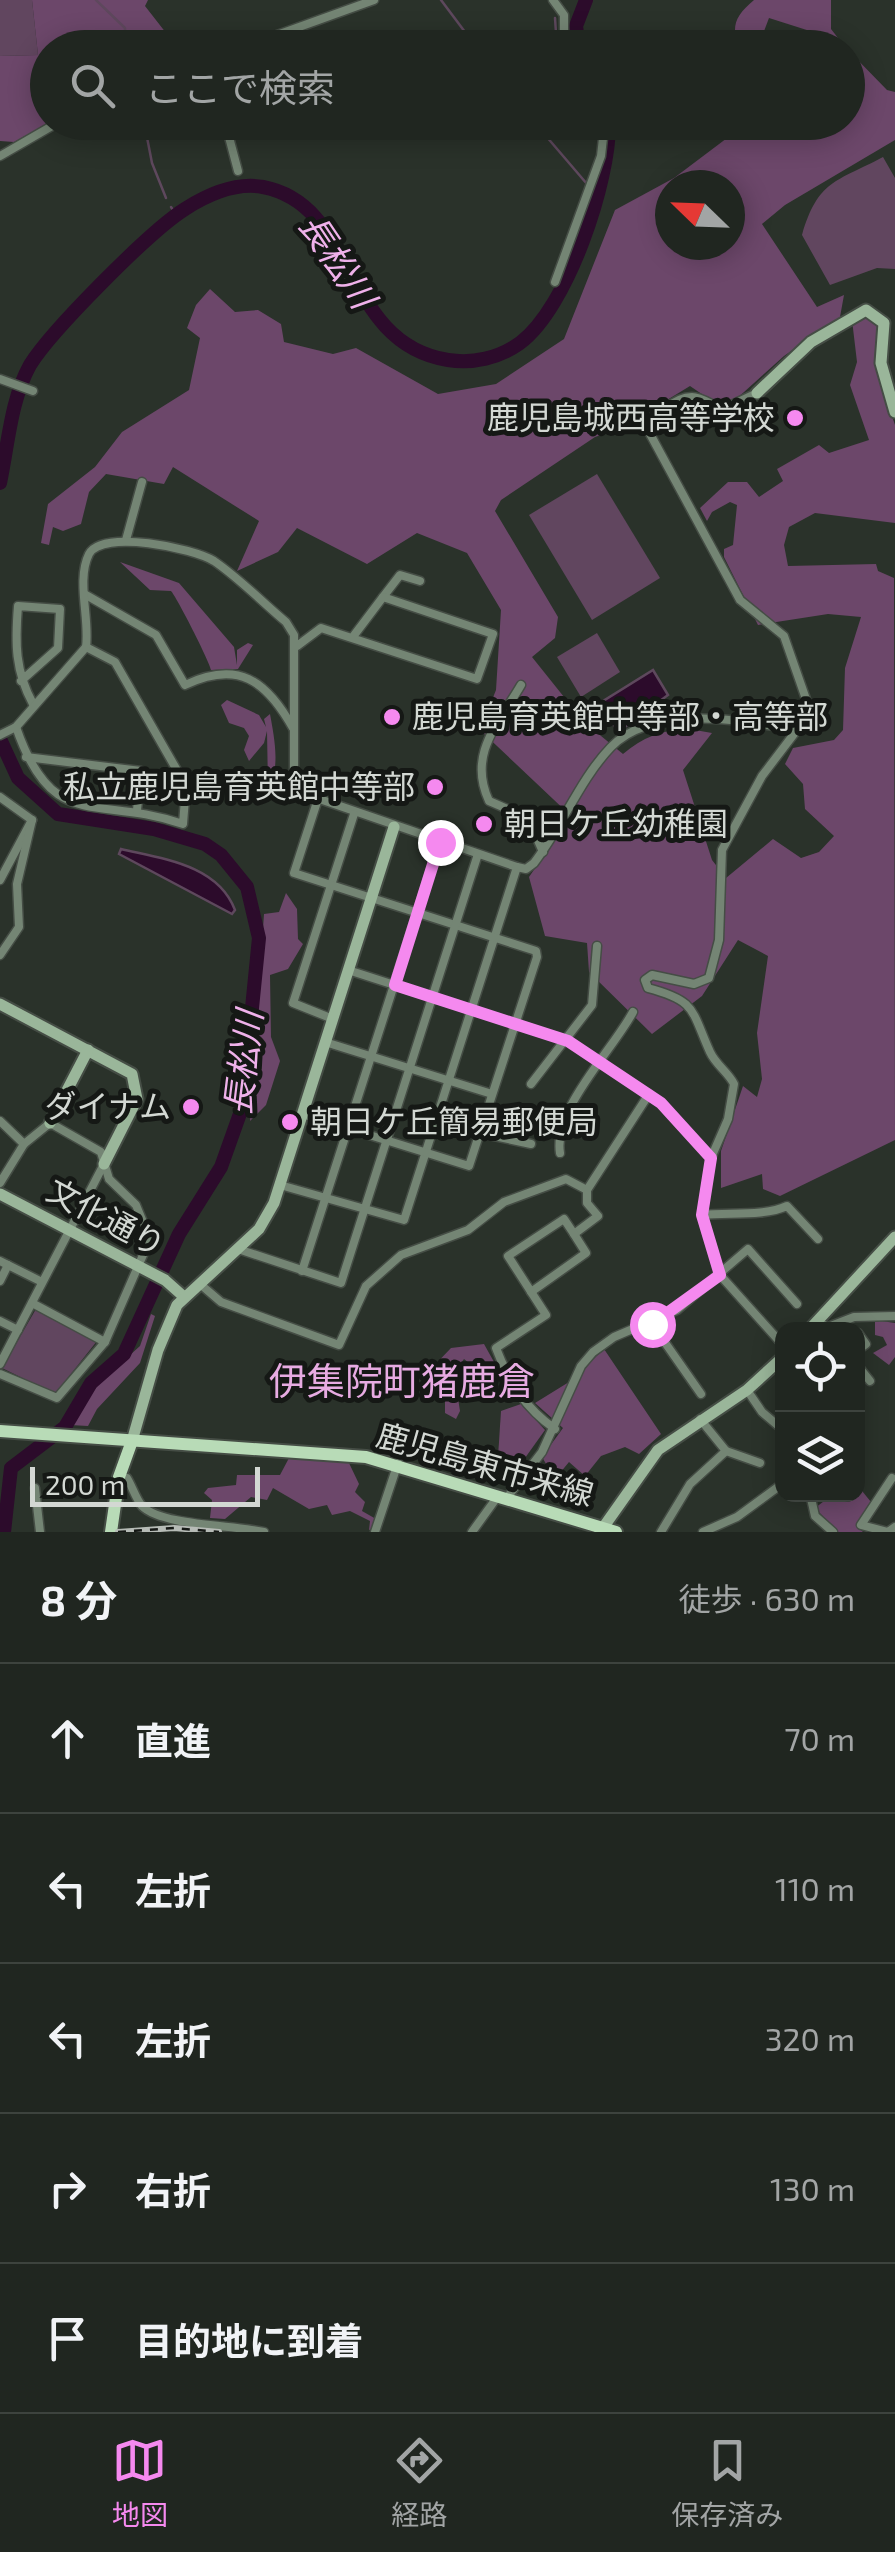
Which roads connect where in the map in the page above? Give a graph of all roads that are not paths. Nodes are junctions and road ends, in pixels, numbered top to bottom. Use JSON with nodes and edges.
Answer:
{"nodes":[{"id":1,"x":374,"y":0,"type":"edge"},
{"id":2,"x":553,"y":0,"type":"edge"},
{"id":3,"x":291,"y":30,"type":"edge"},
{"id":4,"x":564,"y":30,"type":"edge"},
{"id":5,"x":30,"y":139,"type":"edge"},
{"id":6,"x":230,"y":140,"type":"edge"},
{"id":7,"x":603,"y":140,"type":"edge"},
{"id":8,"x":0,"y":156,"type":"edge"},
{"id":9,"x":238,"y":170,"type":"dead end"},
{"id":10,"x":555,"y":282,"type":"dead end"},
{"id":11,"x":2,"y":380,"type":"edge"},
{"id":12,"x":31,"y":390,"type":"dead end"},
{"id":13,"x":757,"y":393,"type":"joint"},
{"id":14,"x":895,"y":412,"type":"edge"},
{"id":15,"x":142,"y":482,"type":"dead end"},
{"id":16,"x":126,"y":540,"type":"junction"},
{"id":17,"x":420,"y":580,"type":"dead end"},
{"id":18,"x":86,"y":594,"type":"junction"},
{"id":19,"x":383,"y":597,"type":"junction"},
{"id":20,"x":352,"y":638,"type":"junction"},
{"id":21,"x":296,"y":646,"type":"junction"},
{"id":22,"x":86,"y":647,"type":"junction"},
{"id":23,"x":21,"y":682,"type":"junction"},
{"id":24,"x":521,"y":685,"type":"dead end"},
{"id":25,"x":32,"y":704,"type":"junction"},
{"id":26,"x":14,"y":728,"type":"junction"},
{"id":27,"x":797,"y":730,"type":"junction"},
{"id":28,"x":295,"y":731,"type":"junction"},
{"id":29,"x":0,"y":735,"type":"edge"},
{"id":30,"x":26,"y":757,"type":"junction"},
{"id":31,"x":0,"y":797,"type":"edge"},
{"id":32,"x":317,"y":802,"type":"junction"},
{"id":33,"x":136,"y":810,"type":"junction"},
{"id":34,"x":354,"y":814,"type":"junction"},
{"id":35,"x":32,"y":820,"type":"junction"},
{"id":36,"x":394,"y":828,"type":"junction"},
{"id":37,"x":440,"y":842,"type":"junction"},
{"id":38,"x":544,"y":852,"type":"junction"},
{"id":39,"x":478,"y":854,"type":"junction"},
{"id":40,"x":517,"y":867,"type":"junction"},
{"id":41,"x":0,"y":880,"type":"edge"},
{"id":42,"x":331,"y":885,"type":"junction"},
{"id":43,"x":371,"y":899,"type":"junction"},
{"id":44,"x":418,"y":913,"type":"junction"},
{"id":45,"x":456,"y":925,"type":"junction"},
{"id":46,"x":494,"y":937,"type":"junction"},
{"id":47,"x":596,"y":946,"type":"dead end"},
{"id":48,"x":0,"y":955,"type":"edge"},
{"id":49,"x":348,"y":970,"type":"junction"},
{"id":50,"x":395,"y":985,"type":"junction"},
{"id":51,"x":432,"y":997,"type":"junction"},
{"id":52,"x":0,"y":1004,"type":"edge"},
{"id":53,"x":471,"y":1010,"type":"junction"},
{"id":54,"x":632,"y":1012,"type":"dead end"},
{"id":55,"x":332,"y":1019,"type":"junction"},
{"id":56,"x":515,"y":1024,"type":"junction"},
{"id":57,"x":565,"y":1040,"type":"junction"},
{"id":58,"x":326,"y":1042,"type":"junction"},
{"id":59,"x":88,"y":1050,"type":"junction"},
{"id":60,"x":372,"y":1056,"type":"junction"},
{"id":61,"x":601,"y":1062,"type":"junction"},
{"id":62,"x":410,"y":1068,"type":"junction"},
{"id":63,"x":448,"y":1080,"type":"junction"},
{"id":64,"x":531,"y":1084,"type":"dead end"},
{"id":65,"x":492,"y":1094,"type":"junction"},
{"id":66,"x":649,"y":1094,"type":"junction"},
{"id":67,"x":302,"y":1114,"type":"junction"},
{"id":68,"x":0,"y":1121,"type":"edge"},
{"id":69,"x":50,"y":1123,"type":"junction"},
{"id":70,"x":349,"y":1128,"type":"junction"},
{"id":71,"x":480,"y":1133,"type":"junction"},
{"id":72,"x":387,"y":1140,"type":"junction"},
{"id":73,"x":24,"y":1144,"type":"junction"},
{"id":74,"x":531,"y":1144,"type":"dead end"},
{"id":75,"x":426,"y":1152,"type":"junction"},
{"id":76,"x":560,"y":1154,"type":"dead end"},
{"id":77,"x":711,"y":1158,"type":"junction"},
{"id":78,"x":104,"y":1164,"type":"junction"},
{"id":79,"x":0,"y":1183,"type":"edge"},
{"id":80,"x":280,"y":1185,"type":"junction"},
{"id":81,"x":587,"y":1190,"type":"junction"},
{"id":82,"x":0,"y":1194,"type":"edge"},
{"id":83,"x":326,"y":1199,"type":"junction"},
{"id":84,"x":364,"y":1211,"type":"junction"},
{"id":85,"x":702,"y":1215,"type":"junction"},
{"id":86,"x":69,"y":1230,"type":"junction"},
{"id":87,"x":574,"y":1234,"type":"junction"},
{"id":88,"x":895,"y":1236,"type":"edge"},
{"id":89,"x":818,"y":1239,"type":"dead end"},
{"id":90,"x":238,"y":1249,"type":"junction"},
{"id":91,"x":4,"y":1263,"type":"edge"},
{"id":92,"x":138,"y":1266,"type":"junction"},
{"id":93,"x":302,"y":1271,"type":"junction"},
{"id":94,"x":720,"y":1275,"type":"junction"},
{"id":95,"x":0,"y":1281,"type":"edge"},
{"id":96,"x":42,"y":1282,"type":"junction"},
{"id":97,"x":200,"y":1284,"type":"junction"},
{"id":98,"x":531,"y":1292,"type":"junction"},
{"id":99,"x":183,"y":1296,"type":"junction"},
{"id":100,"x":32,"y":1303,"type":"junction"},
{"id":101,"x":797,"y":1304,"type":"dead end"},
{"id":102,"x":895,"y":1316,"type":"edge"},
{"id":103,"x":0,"y":1320,"type":"edge"},
{"id":104,"x":847,"y":1320,"type":"joint"},
{"id":105,"x":816,"y":1322,"type":"edge"},
{"id":106,"x":841,"y":1322,"type":"edge"},
{"id":107,"x":652,"y":1324,"type":"junction"},
{"id":108,"x":18,"y":1330,"type":"junction"},
{"id":109,"x":775,"y":1336,"type":"edge"},
{"id":110,"x":104,"y":1342,"type":"junction"},
{"id":111,"x":0,"y":1364,"type":"edge"},
{"id":112,"x":775,"y":1365,"type":"edge"},
{"id":113,"x":0,"y":1374,"type":"edge"},
{"id":114,"x":865,"y":1374,"type":"edge"},
{"id":115,"x":870,"y":1380,"type":"dead end"},
{"id":116,"x":748,"y":1390,"type":"junction"},
{"id":117,"x":700,"y":1394,"type":"dead end"},
{"id":118,"x":700,"y":1419,"type":"junction"},
{"id":119,"x":775,"y":1423,"type":"edge"},
{"id":120,"x":555,"y":1428,"type":"junction"},
{"id":121,"x":0,"y":1431,"type":"edge"},
{"id":122,"x":132,"y":1441,"type":"junction"},
{"id":123,"x":726,"y":1451,"type":"junction"},
{"id":124,"x":760,"y":1463,"type":"dead end"},
{"id":125,"x":398,"y":1464,"type":"junction"},
{"id":126,"x":120,"y":1476,"type":"junction"},
{"id":127,"x":892,"y":1478,"type":"dead end"},
{"id":128,"x":35,"y":1488,"type":"dead end"},
{"id":129,"x":775,"y":1489,"type":"edge"},
{"id":130,"x":502,"y":1497,"type":"junction"},
{"id":131,"x":812,"y":1502,"type":"edge"},
{"id":132,"x":895,"y":1527,"type":"edge"},
{"id":133,"x":111,"y":1529,"type":"edge"},
{"id":134,"x":606,"y":1531,"type":"edge"},
{"id":135,"x":40,"y":1532,"type":"edge"},
{"id":136,"x":264,"y":1532,"type":"edge"},
{"id":137,"x":376,"y":1532,"type":"edge"},
{"id":138,"x":472,"y":1532,"type":"edge"},
{"id":139,"x":661,"y":1532,"type":"edge"},
{"id":140,"x":704,"y":1532,"type":"edge"},
{"id":141,"x":833,"y":1532,"type":"edge"}],
"edges":[{"from":1,"to":3,"type":"street"},
{"from":2,"to":4,"type":"street"},
{"from":5,"to":8,"type":"street"},
{"from":6,"to":9,"type":"street"},
{"from":7,"to":10,"type":"street"},
{"from":11,"to":12,"type":"street"},
{"from":13,"to":14,"type":"street"},
{"from":13,"to":27,"type":"street"},
{"from":15,"to":16,"type":"street"},
{"from":16,"to":18,"type":"street"},
{"from":16,"to":21,"type":"street"},
{"from":17,"to":19,"type":"street"},
{"from":18,"to":22,"type":"street"},
{"from":18,"to":28,"type":"street"},
{"from":19,"to":20,"type":"street"},
{"from":19,"to":20,"type":"street"},
{"from":20,"to":21,"type":"street"},
{"from":21,"to":28,"type":"street"},
{"from":22,"to":25,"type":"street"},
{"from":22,"to":33,"type":"street"},
{"from":23,"to":23,"type":"street"},
{"from":23,"to":25,"type":"street"},
{"from":24,"to":38,"type":"street"},
{"from":25,"to":26,"type":"street"},
{"from":26,"to":29,"type":"street"},
{"from":26,"to":30,"type":"street"},
{"from":27,"to":38,"type":"street"},
{"from":27,"to":77,"type":"street"},
{"from":28,"to":32,"type":"street"},
{"from":30,"to":33,"type":"street"},
{"from":30,"to":33,"type":"street"},
{"from":31,"to":35,"type":"street"},
{"from":32,"to":34,"type":"street"},
{"from":32,"to":42,"type":"street"},
{"from":34,"to":36,"type":"street"},
{"from":34,"to":42,"type":"street"},
{"from":35,"to":41,"type":"street"},
{"from":35,"to":48,"type":"street"},
{"from":36,"to":37,"type":"street"},
{"from":36,"to":43,"type":"street"},
{"from":37,"to":39,"type":"street"},
{"from":37,"to":44,"type":"street"},
{"from":38,"to":40,"type":"street"},
{"from":39,"to":40,"type":"street"},
{"from":39,"to":45,"type":"street"},
{"from":40,"to":46,"type":"street"},
{"from":42,"to":43,"type":"street"},
{"from":42,"to":55,"type":"street"},
{"from":43,"to":44,"type":"street"},
{"from":43,"to":49,"type":"street"},
{"from":44,"to":45,"type":"street"},
{"from":44,"to":50,"type":"street"},
{"from":45,"to":46,"type":"street"},
{"from":45,"to":51,"type":"street"},
{"from":46,"to":53,"type":"street"},
{"from":46,"to":56,"type":"street"},
{"from":47,"to":57,"type":"street"},
{"from":49,"to":50,"type":"street"},
{"from":49,"to":55,"type":"street"},
{"from":50,"to":51,"type":"street"},
{"from":50,"to":60,"type":"street"},
{"from":51,"to":53,"type":"street"},
{"from":51,"to":62,"type":"street"},
{"from":52,"to":59,"type":"street"},
{"from":53,"to":56,"type":"street"},
{"from":53,"to":63,"type":"street"},
{"from":54,"to":61,"type":"street"},
{"from":55,"to":58,"type":"street"},
{"from":56,"to":57,"type":"street"},
{"from":56,"to":65,"type":"street"},
{"from":57,"to":61,"type":"street"},
{"from":57,"to":64,"type":"street"},
{"from":58,"to":60,"type":"street"},
{"from":58,"to":67,"type":"street"},
{"from":59,"to":69,"type":"street"},
{"from":59,"to":78,"type":"street"},
{"from":60,"to":62,"type":"street"},
{"from":60,"to":70,"type":"street"},
{"from":61,"to":66,"type":"street"},
{"from":61,"to":76,"type":"street"},
{"from":62,"to":63,"type":"street"},
{"from":62,"to":72,"type":"street"},
{"from":63,"to":65,"type":"street"},
{"from":63,"to":75,"type":"street"},
{"from":65,"to":71,"type":"street"},
{"from":66,"to":77,"type":"street"},
{"from":66,"to":81,"type":"street"},
{"from":67,"to":70,"type":"street"},
{"from":67,"to":80,"type":"street"},
{"from":68,"to":73,"type":"street"},
{"from":69,"to":73,"type":"street"},
{"from":69,"to":78,"type":"street"},
{"from":70,"to":72,"type":"street"},
{"from":70,"to":83,"type":"street"},
{"from":71,"to":74,"type":"street"},
{"from":71,"to":75,"type":"street"},
{"from":72,"to":75,"type":"street"},
{"from":72,"to":84,"type":"street"},
{"from":73,"to":79,"type":"street"},
{"from":75,"to":84,"type":"street"},
{"from":77,"to":85,"type":"street"},
{"from":78,"to":86,"type":"street"},
{"from":78,"to":92,"type":"street"},
{"from":80,"to":83,"type":"street"},
{"from":80,"to":90,"type":"street"},
{"from":81,"to":87,"type":"street"},
{"from":81,"to":97,"type":"street"},
{"from":82,"to":86,"type":"street","name":"文化通り"},
{"from":83,"to":84,"type":"street"},
{"from":83,"to":93,"type":"street"},
{"from":84,"to":93,"type":"street"},
{"from":85,"to":89,"type":"street"},
{"from":85,"to":94,"type":"street"},
{"from":86,"to":92,"type":"street","name":"文化通り"},
{"from":86,"to":96,"type":"street"},
{"from":87,"to":98,"type":"street"},
{"from":87,"to":98,"type":"street"},
{"from":88,"to":105,"type":"street"},
{"from":90,"to":93,"type":"street"},
{"from":90,"to":97,"type":"street"},
{"from":91,"to":95,"type":"street"},
{"from":91,"to":96,"type":"street"},
{"from":92,"to":99,"type":"street","name":"文化通り"},
{"from":92,"to":110,"type":"street"},
{"from":94,"to":101,"type":"street"},
{"from":94,"to":107,"type":"street"},
{"from":94,"to":109,"type":"street"},
{"from":96,"to":100,"type":"street"},
{"from":97,"to":99,"type":"street"},
{"from":98,"to":120,"type":"street"},
{"from":99,"to":122,"type":"street"},
{"from":100,"to":108,"type":"street"},
{"from":100,"to":110,"type":"street"},
{"from":102,"to":104,"type":"street"},
{"from":103,"to":108,"type":"street"},
{"from":104,"to":106,"type":"street"},
{"from":107,"to":117,"type":"street"},
{"from":107,"to":120,"type":"street"},
{"from":108,"to":111,"type":"street"},
{"from":110,"to":113,"type":"street"},
{"from":112,"to":116,"type":"street"},
{"from":114,"to":115,"type":"street"},
{"from":116,"to":118,"type":"street"},
{"from":116,"to":119,"type":"street"},
{"from":118,"to":123,"type":"street"},
{"from":118,"to":134,"type":"street"},
{"from":120,"to":130,"type":"street"},
{"from":121,"to":122,"type":"main road","name":"鹿児島東市来線"},
{"from":122,"to":125,"type":"main road","name":"鹿児島東市来線"},
{"from":122,"to":126,"type":"main road"},
{"from":123,"to":124,"type":"street"},
{"from":123,"to":139,"type":"street"},
{"from":125,"to":130,"type":"main road","name":"鹿児島東市来線"},
{"from":125,"to":137,"type":"street"},
{"from":126,"to":133,"type":"main road"},
{"from":126,"to":136,"type":"street"},
{"from":127,"to":132,"type":"street"},
{"from":128,"to":135,"type":"street"},
{"from":129,"to":140,"type":"street"},
{"from":130,"to":134,"type":"main road","name":"鹿児島東市来線"},
{"from":130,"to":138,"type":"street"},
{"from":131,"to":141,"type":"street"}]}
